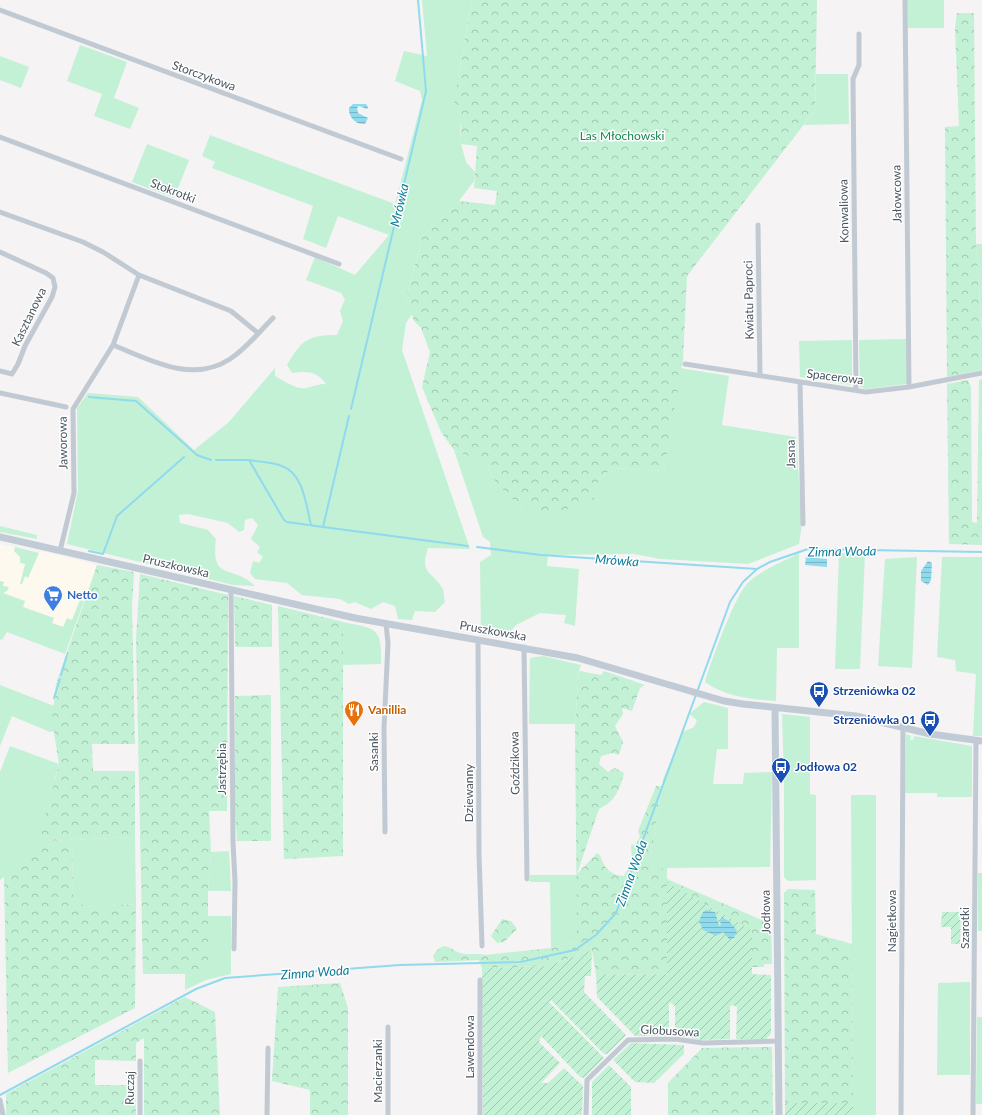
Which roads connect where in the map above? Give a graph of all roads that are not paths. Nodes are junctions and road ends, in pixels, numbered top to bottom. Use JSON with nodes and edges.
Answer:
{"nodes":[{"id":1,"x":905,"y":0,"type":"edge"},
{"id":2,"x":0,"y":10,"type":"edge"},
{"id":3,"x":859,"y":34,"type":"dead end"},
{"id":4,"x":0,"y":137,"type":"edge"},
{"id":5,"x":402,"y":159,"type":"dead end"},
{"id":6,"x":0,"y":212,"type":"edge"},
{"id":7,"x":758,"y":225,"type":"dead end"},
{"id":8,"x":0,"y":252,"type":"edge"},
{"id":9,"x":339,"y":264,"type":"dead end"},
{"id":10,"x":139,"y":276,"type":"junction"},
{"id":11,"x":272,"y":318,"type":"dead end"},
{"id":12,"x":258,"y":333,"type":"junction"},
{"id":13,"x":113,"y":345,"type":"junction"},
{"id":14,"x":685,"y":364,"type":"dead end"},
{"id":15,"x":0,"y":372,"type":"edge"},
{"id":16,"x":982,"y":373,"type":"edge"},
{"id":17,"x":760,"y":376,"type":"junction"},
{"id":18,"x":800,"y":383,"type":"junction"},
{"id":19,"x":909,"y":387,"type":"junction"},
{"id":20,"x":856,"y":390,"type":"junction"},
{"id":21,"x":0,"y":393,"type":"edge"},
{"id":22,"x":66,"y":407,"type":"dead end"},
{"id":23,"x":803,"y":524,"type":"dead end"},
{"id":24,"x":0,"y":538,"type":"edge"},
{"id":25,"x":60,"y":551,"type":"junction"},
{"id":26,"x":230,"y":589,"type":"junction"},
{"id":27,"x":386,"y":624,"type":"junction"},
{"id":28,"x":478,"y":640,"type":"junction"},
{"id":29,"x":524,"y":648,"type":"junction"},
{"id":30,"x":775,"y":708,"type":"junction"},
{"id":31,"x":903,"y":728,"type":"junction"},
{"id":32,"x":979,"y":741,"type":"edge"},
{"id":33,"x":385,"y":832,"type":"dead end"},
{"id":34,"x":527,"y":879,"type":"dead end"},
{"id":35,"x":482,"y":946,"type":"dead end"},
{"id":36,"x":234,"y":949,"type":"dead end"},
{"id":37,"x":480,"y":980,"type":"dead end"},
{"id":38,"x":388,"y":1027,"type":"dead end"},
{"id":39,"x":779,"y":1041,"type":"junction"},
{"id":40,"x":268,"y":1048,"type":"dead end"},
{"id":41,"x":140,"y":1061,"type":"dead end"},
{"id":42,"x":0,"y":1100,"type":"edge"},
{"id":43,"x":3,"y":1115,"type":"edge"},
{"id":44,"x":140,"y":1115,"type":"edge"},
{"id":45,"x":267,"y":1115,"type":"edge"},
{"id":46,"x":388,"y":1115,"type":"edge"},
{"id":47,"x":480,"y":1115,"type":"edge"},
{"id":48,"x":586,"y":1115,"type":"edge"},
{"id":49,"x":779,"y":1115,"type":"edge"},
{"id":50,"x":901,"y":1115,"type":"edge"},
{"id":51,"x":973,"y":1115,"type":"edge"}],
"edges":[{"from":1,"to":19,"type":"street","name":"Jałowcowa"},
{"from":2,"to":5,"type":"street","name":"Storczykowa"},
{"from":3,"to":20,"type":"street","name":"Konwaliowa"},
{"from":4,"to":9,"type":"street","name":"Stokrotki"},
{"from":6,"to":10,"type":"street"},
{"from":7,"to":17,"type":"street","name":"Kwiatu Paproci"},
{"from":8,"to":15,"type":"street","name":"Kasztanowa"},
{"from":10,"to":12,"type":"street"},
{"from":10,"to":13,"type":"street","name":"Jaworowa"},
{"from":11,"to":12,"type":"street"},
{"from":12,"to":13,"type":"street"},
{"from":13,"to":25,"type":"street","name":"Jaworowa"},
{"from":14,"to":17,"type":"street","name":"Spacerowa"},
{"from":16,"to":19,"type":"street","name":"Spacerowa"},
{"from":17,"to":18,"type":"street","name":"Spacerowa"},
{"from":18,"to":20,"type":"street","name":"Spacerowa"},
{"from":18,"to":23,"type":"street","name":"Jasna"},
{"from":19,"to":20,"type":"street","name":"Spacerowa"},
{"from":21,"to":22,"type":"street","name":"Jaworowa"},
{"from":24,"to":25,"type":"street","name":"Pruszkowska"},
{"from":25,"to":26,"type":"street","name":"Pruszkowska"},
{"from":26,"to":27,"type":"street","name":"Pruszkowska"},
{"from":26,"to":36,"type":"street","name":"Jastrzębia"},
{"from":27,"to":28,"type":"street","name":"Pruszkowska"},
{"from":27,"to":33,"type":"street","name":"Sasanki"},
{"from":28,"to":29,"type":"street","name":"Pruszkowska"},
{"from":28,"to":35,"type":"street","name":"Dziewanny"},
{"from":29,"to":30,"type":"street","name":"Pruszkowska"},
{"from":29,"to":34,"type":"street","name":"Goździkowa"},
{"from":30,"to":31,"type":"street","name":"Pruszkowska"},
{"from":30,"to":39,"type":"street","name":"Jodłowa"},
{"from":31,"to":32,"type":"street","name":"Pruszkowska"},
{"from":31,"to":50,"type":"street","name":"Nagietkowa"},
{"from":32,"to":51,"type":"street","name":"Szarotki"},
{"from":37,"to":47,"type":"street","name":"Lawendowa"},
{"from":38,"to":46,"type":"street","name":"Macierzanki"},
{"from":39,"to":48,"type":"street","name":"Globusowa"},
{"from":39,"to":49,"type":"street","name":"Jodłowa"},
{"from":40,"to":45,"type":"street"},
{"from":41,"to":44,"type":"street","name":"Ruczaj"},
{"from":42,"to":43,"type":"street"}]}
